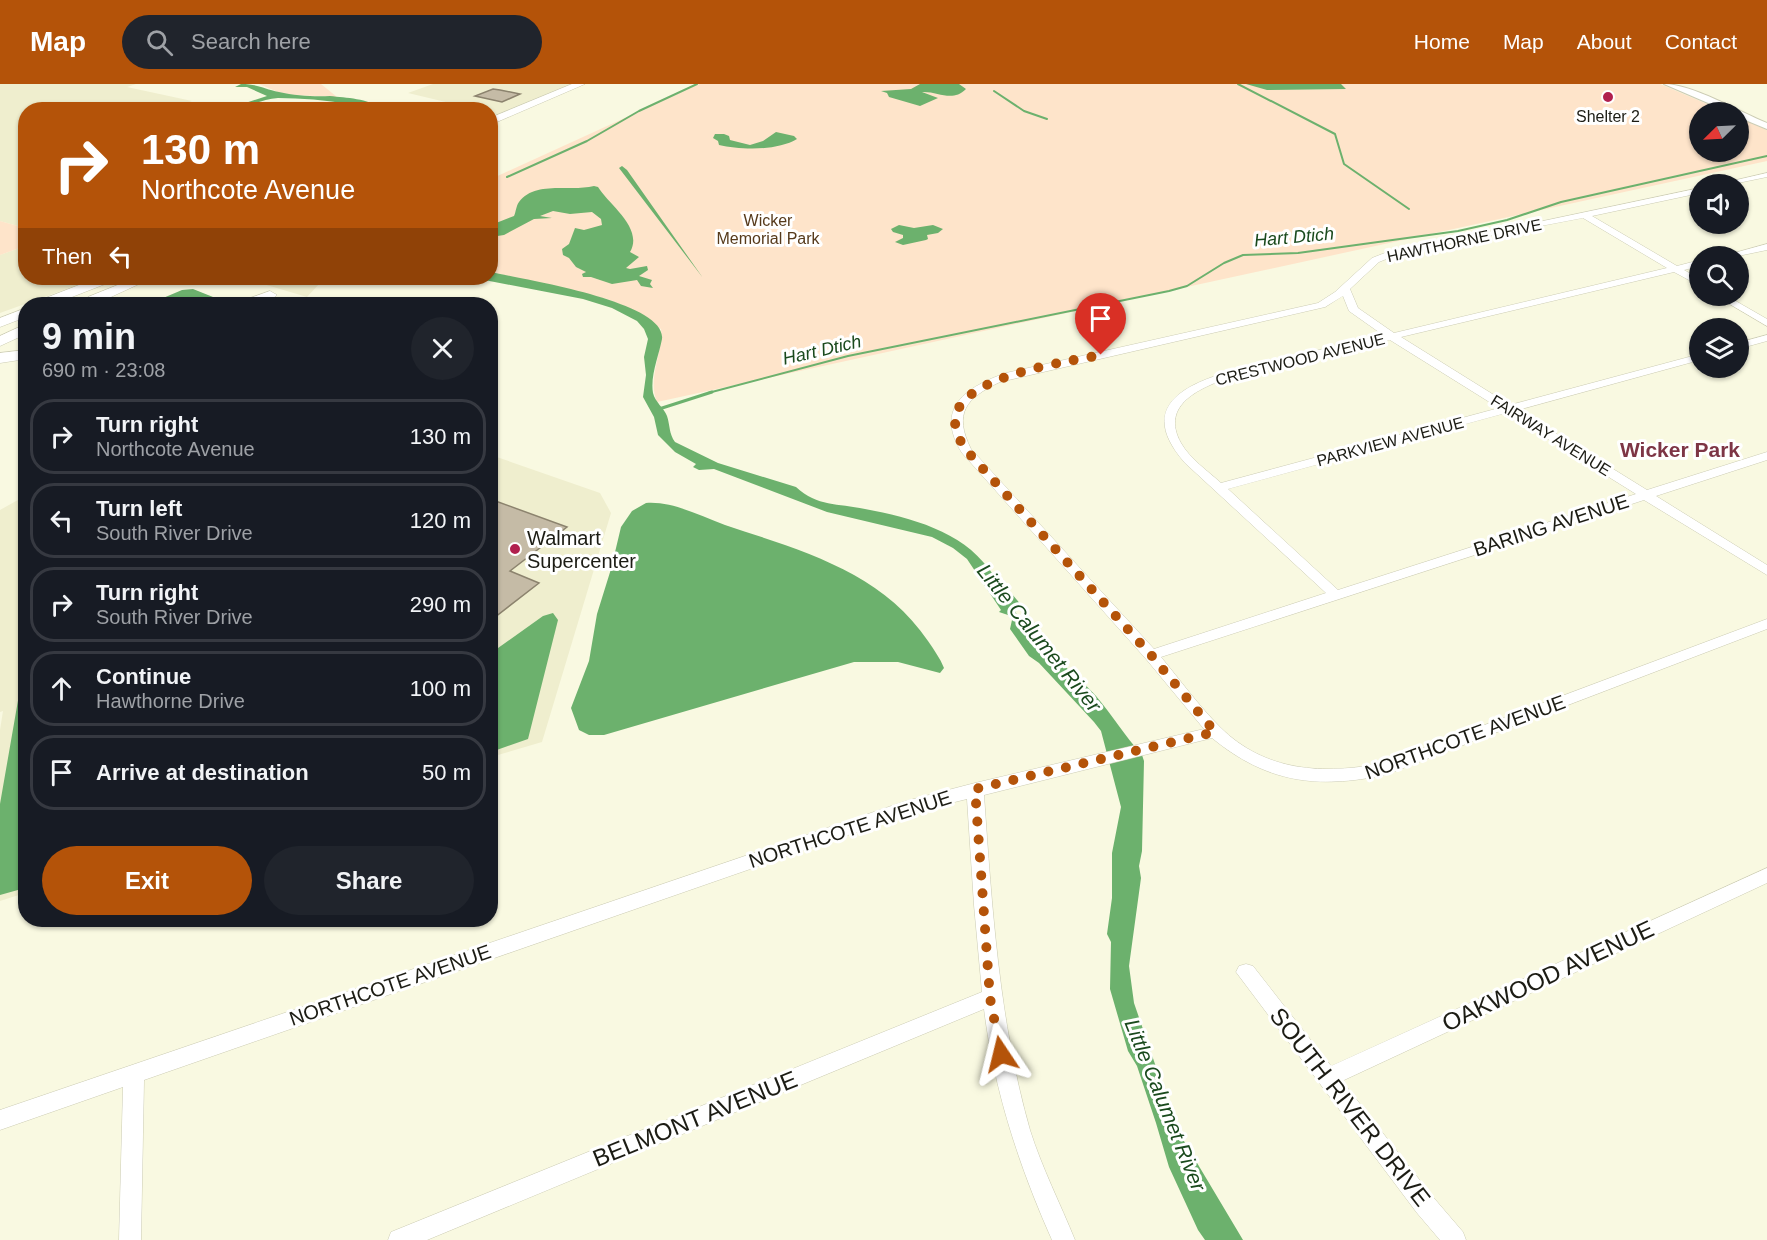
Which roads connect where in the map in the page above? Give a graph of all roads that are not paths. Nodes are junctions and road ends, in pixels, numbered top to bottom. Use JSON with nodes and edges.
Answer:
{"nodes":[{"id":1,"x":580,"y":84,"type":"edge"},
{"id":2,"x":1668,"y":84,"type":"edge"},
{"id":3,"x":1711,"y":102,"type":"edge"},
{"id":4,"x":1749,"y":118,"type":"edge"},
{"id":5,"x":498,"y":119,"type":"edge"},
{"id":6,"x":1767,"y":126,"type":"edge"},
{"id":7,"x":1767,"y":175,"type":"edge"},
{"id":8,"x":1749,"y":179,"type":"edge"},
{"id":9,"x":1689,"y":192,"type":"edge"},
{"id":10,"x":1583,"y":215,"type":"junction"},
{"id":11,"x":1767,"y":247,"type":"edge"},
{"id":12,"x":1749,"y":251,"type":"edge"},
{"id":13,"x":1689,"y":266,"type":"edge"},
{"id":14,"x":1675,"y":269,"type":"junction"},
{"id":15,"x":1689,"y":277,"type":"edge"},
{"id":16,"x":90,"y":285,"type":"edge"},
{"id":17,"x":128,"y":285,"type":"edge"},
{"id":18,"x":1346,"y":290,"type":"junction"},
{"id":19,"x":270,"y":295,"type":"dead end"},
{"id":20,"x":60,"y":297,"type":"edge"},
{"id":21,"x":98,"y":297,"type":"edge"},
{"id":22,"x":265,"y":297,"type":"edge"},
{"id":23,"x":1738,"y":306,"type":"edge"},
{"id":24,"x":18,"y":315,"type":"edge"},
{"id":25,"x":0,"y":322,"type":"edge"},
{"id":26,"x":1767,"y":323,"type":"edge"},
{"id":27,"x":18,"y":331,"type":"edge"},
{"id":28,"x":1392,"y":337,"type":"junction"},
{"id":29,"x":1767,"y":338,"type":"edge"},
{"id":30,"x":0,"y":340,"type":"edge"},
{"id":31,"x":1749,"y":343,"type":"edge"},
{"id":32,"x":18,"y":355,"type":"edge"},
{"id":33,"x":0,"y":358,"type":"edge"},
{"id":34,"x":1689,"y":360,"type":"edge"},
{"id":35,"x":1509,"y":408,"type":"junction"},
{"id":36,"x":1767,"y":456,"type":"edge"},
{"id":37,"x":1219,"y":488,"type":"junction"},
{"id":38,"x":1644,"y":494,"type":"junction"},
{"id":39,"x":1767,"y":571,"type":"edge"},
{"id":40,"x":1335,"y":595,"type":"junction"},
{"id":41,"x":1767,"y":624,"type":"edge"},
{"id":42,"x":1151,"y":655,"type":"junction"},
{"id":43,"x":1215,"y":732,"type":"junction"},
{"id":44,"x":975,"y":789,"type":"junction"},
{"id":45,"x":1767,"y":875,"type":"edge"},
{"id":46,"x":1246,"y":972,"type":"dead end"},
{"id":47,"x":990,"y":998,"type":"junction"},
{"id":48,"x":134,"y":1073,"type":"junction"},
{"id":49,"x":1328,"y":1077,"type":"junction"},
{"id":50,"x":0,"y":1120,"type":"edge"},
{"id":51,"x":130,"y":1240,"type":"edge"},
{"id":52,"x":399,"y":1240,"type":"edge"},
{"id":53,"x":1064,"y":1240,"type":"edge"},
{"id":54,"x":1455,"y":1240,"type":"edge"}],
"edges":[{"from":1,"to":5,"type":"highway"},
{"from":2,"to":3,"type":"main road"},
{"from":4,"to":6,"type":"main road"},
{"from":7,"to":8,"type":"street"},
{"from":9,"to":10,"type":"street","name":"HAWTHORNE DRIVE"},
{"from":10,"to":14,"type":"street"},
{"from":10,"to":18,"type":"street","name":"HAWTHORNE DRIVE"},
{"from":11,"to":12,"type":"street"},
{"from":13,"to":14,"type":"street","name":"CRESTWOOD AVENUE"},
{"from":14,"to":15,"type":"street"},
{"from":14,"to":28,"type":"street","name":"CRESTWOOD AVENUE"},
{"from":16,"to":20,"type":"highway"},
{"from":17,"to":21,"type":"highway"},
{"from":18,"to":28,"type":"street","name":"FAIRWAY AVENUE"},
{"from":18,"to":42,"type":"street","name":"HAWTHORNE DRIVE"},
{"from":19,"to":22,"type":"highway"},
{"from":23,"to":26,"type":"street"},
{"from":24,"to":25,"type":"highway"},
{"from":27,"to":30,"type":"highway"},
{"from":28,"to":35,"type":"street","name":"FAIRWAY AVENUE"},
{"from":28,"to":37,"type":"street","name":"CRESTWOOD AVENUE"},
{"from":29,"to":31,"type":"street"},
{"from":32,"to":33,"type":"highway"},
{"from":34,"to":35,"type":"street","name":"PARKVIEW AVENUE"},
{"from":35,"to":37,"type":"street","name":"PARKVIEW AVENUE"},
{"from":35,"to":38,"type":"street","name":"FAIRWAY AVENUE"},
{"from":36,"to":38,"type":"street","name":"BARING AVENUE"},
{"from":37,"to":40,"type":"street","name":"CRESTWOOD AVENUE"},
{"from":38,"to":39,"type":"street","name":"FAIRWAY AVENUE"},
{"from":38,"to":40,"type":"street","name":"BARING AVENUE"},
{"from":40,"to":42,"type":"street"},
{"from":41,"to":43,"type":"street","name":"NORTHCOTE AVENUE"},
{"from":42,"to":43,"type":"street"},
{"from":43,"to":44,"type":"street","name":"NORTHCOTE AVENUE"},
{"from":44,"to":47,"type":"street"},
{"from":44,"to":48,"type":"street","name":"NORTHCOTE AVENUE"},
{"from":45,"to":49,"type":"street","name":"OAKWOOD AVENUE"},
{"from":46,"to":49,"type":"street","name":"SOUTH RIVER DRIVE"},
{"from":47,"to":52,"type":"street","name":"BELMONT AVENUE"},
{"from":47,"to":53,"type":"street"},
{"from":48,"to":50,"type":"street","name":"NORTHCOTE AVENUE"},
{"from":48,"to":51,"type":"street"},
{"from":49,"to":54,"type":"street","name":"SOUTH RIVER DRIVE"}]}
